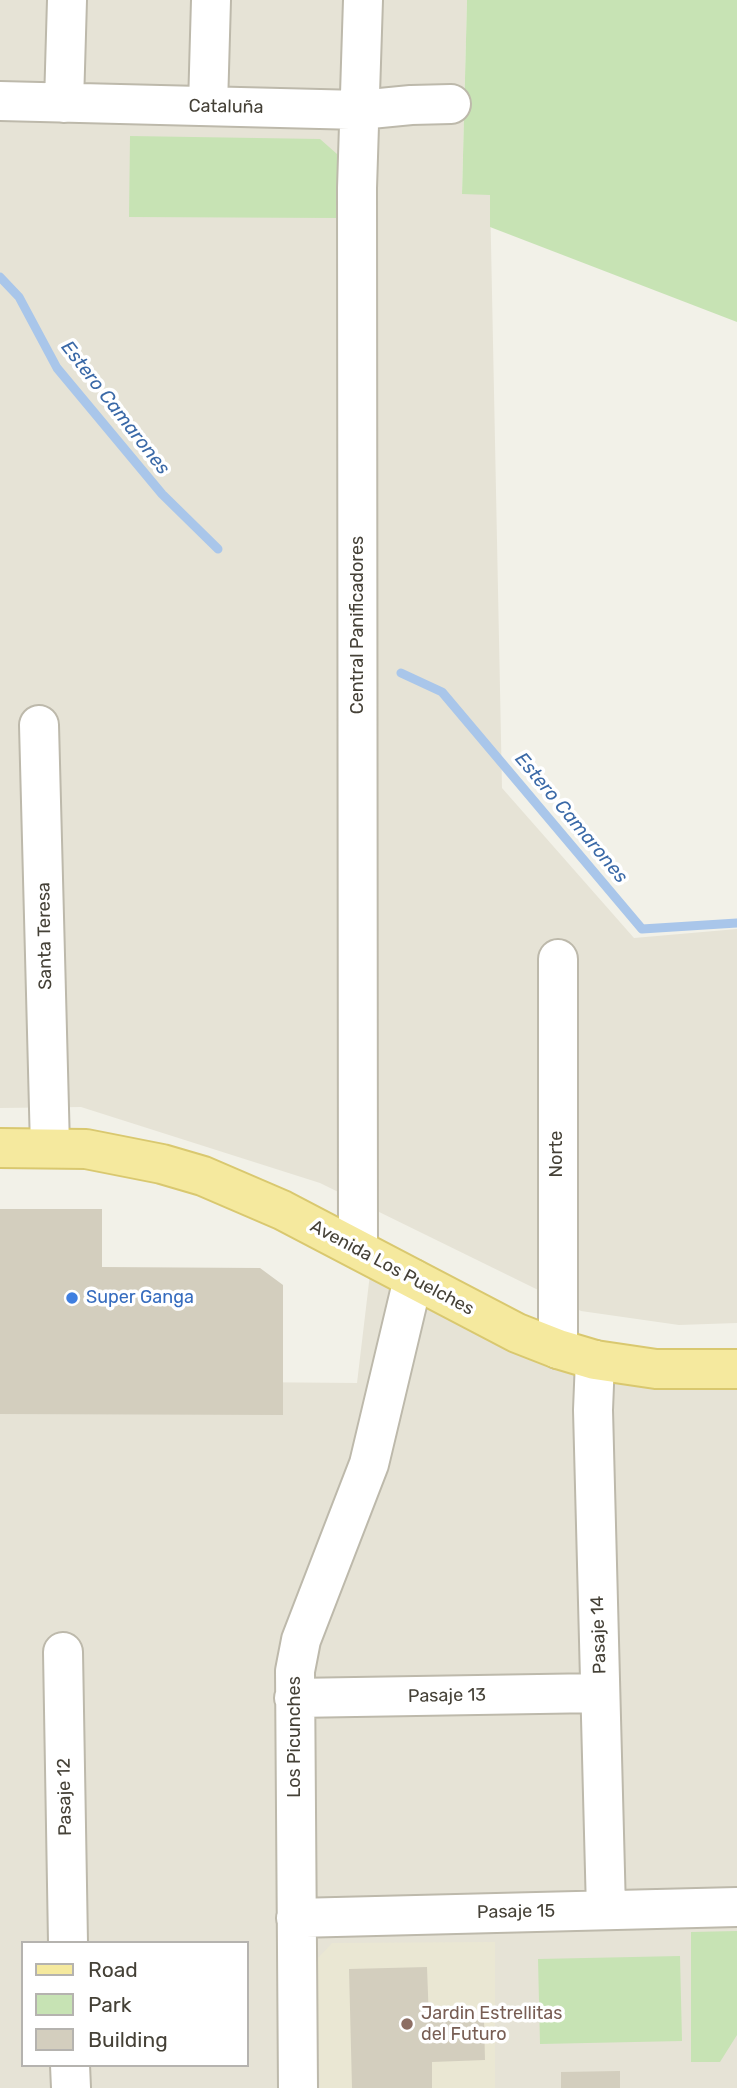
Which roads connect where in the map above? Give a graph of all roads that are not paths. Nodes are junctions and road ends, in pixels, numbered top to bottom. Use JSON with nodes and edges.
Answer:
{"nodes":[{"id":1,"x":67,"y":0,"type":"edge"},
{"id":2,"x":211,"y":0,"type":"edge"},
{"id":3,"x":363,"y":0,"type":"edge"},
{"id":4,"x":0,"y":101,"type":"edge"},
{"id":5,"x":64,"y":103,"type":"junction"},
{"id":6,"x":451,"y":104,"type":"dead end"},
{"id":7,"x":208,"y":106,"type":"junction"},
{"id":8,"x":360,"y":110,"type":"junction"},
{"id":9,"x":39,"y":725,"type":"dead end"},
{"id":10,"x":558,"y":959,"type":"dead end"},
{"id":11,"x":50,"y":1147,"type":"junction"},
{"id":12,"x":0,"y":1148,"type":"edge"},
{"id":13,"x":358,"y":1249,"type":"junction"},
{"id":14,"x":413,"y":1279,"type":"junction"},
{"id":15,"x":558,"y":1349,"type":"junction"},
{"id":16,"x":595,"y":1360,"type":"junction"},
{"id":17,"x":737,"y":1369,"type":"edge"},
{"id":18,"x":62,"y":1652,"type":"dead end"},
{"id":19,"x":600,"y":1693,"type":"junction"},
{"id":20,"x":294,"y":1698,"type":"junction"},
{"id":21,"x":737,"y":1907,"type":"edge"},
{"id":22,"x":606,"y":1910,"type":"junction"},
{"id":23,"x":296,"y":1918,"type":"junction"},
{"id":24,"x":68,"y":1941,"type":"edge"},
{"id":25,"x":70,"y":2067,"type":"edge"},
{"id":26,"x":71,"y":2088,"type":"edge"},
{"id":27,"x":298,"y":2088,"type":"edge"}],
"edges":[{"from":1,"to":5,"type":"street"},
{"from":2,"to":7,"type":"street"},
{"from":3,"to":8,"type":"street","name":"Central Panificadores"},
{"from":4,"to":5,"type":"street","name":"Cataluña"},
{"from":5,"to":7,"type":"street","name":"Cataluña"},
{"from":6,"to":8,"type":"street","name":"Cataluña"},
{"from":7,"to":8,"type":"street","name":"Cataluña"},
{"from":8,"to":13,"type":"street","name":"Central Panificadores"},
{"from":9,"to":11,"type":"street","name":"Santa Teresa"},
{"from":10,"to":15,"type":"street","name":"Norte"},
{"from":11,"to":12,"type":"main road","name":"Avenida Los Puelches"},
{"from":11,"to":13,"type":"main road","name":"Avenida Los Puelches"},
{"from":13,"to":14,"type":"main road","name":"Avenida Los Puelches"},
{"from":14,"to":15,"type":"main road","name":"Avenida Los Puelches"},
{"from":14,"to":20,"type":"street","name":"Los Picunches"},
{"from":15,"to":16,"type":"main road","name":"Avenida Los Puelches"},
{"from":16,"to":17,"type":"main road","name":"Avenida Los Puelches"},
{"from":16,"to":19,"type":"street","name":"Pasaje 14"},
{"from":18,"to":24,"type":"street","name":"Pasaje 12"},
{"from":19,"to":20,"type":"street","name":"Pasaje 13"},
{"from":19,"to":22,"type":"street","name":"Pasaje 14"},
{"from":20,"to":23,"type":"street","name":"Los Picunches"},
{"from":21,"to":22,"type":"street","name":"Pasaje 15"},
{"from":22,"to":23,"type":"street","name":"Pasaje 15"},
{"from":23,"to":27,"type":"street","name":"Los Picunches"},
{"from":25,"to":26,"type":"street"}]}
